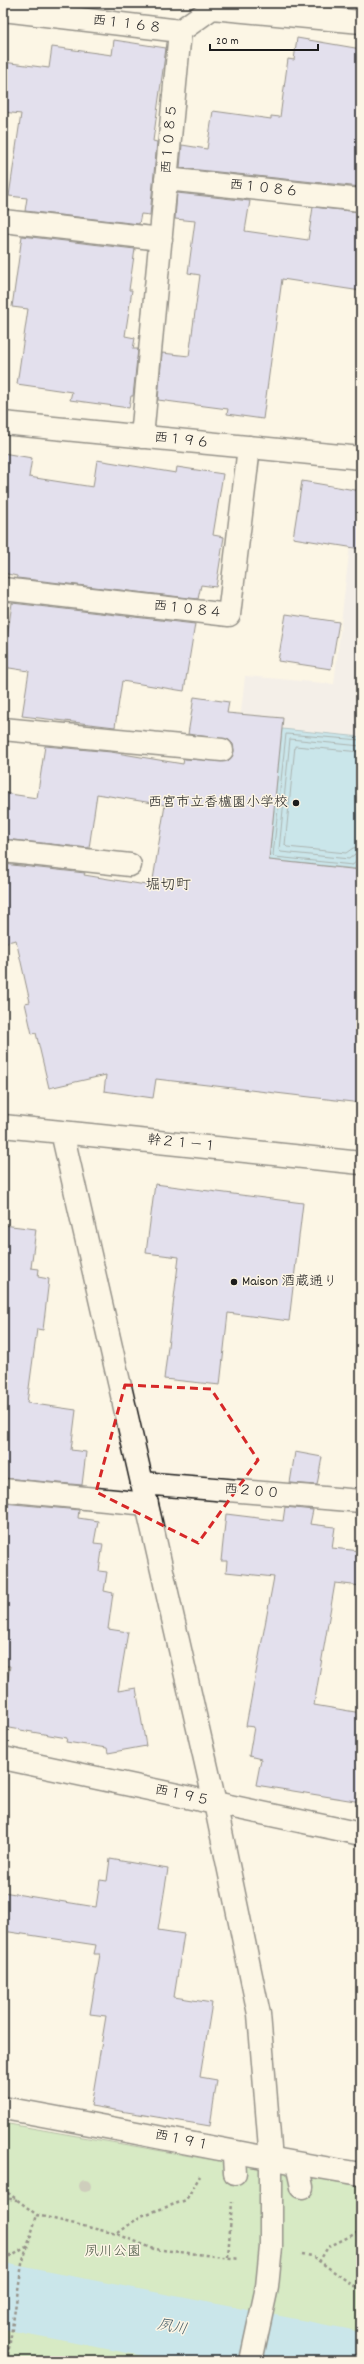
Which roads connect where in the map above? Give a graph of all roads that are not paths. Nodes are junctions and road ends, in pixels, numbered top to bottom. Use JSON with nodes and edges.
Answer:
{"nodes":[{"id":1,"x":3,"y":10,"type":"edge"},
{"id":2,"x":361,"y":22,"type":"edge"},
{"id":3,"x":180,"y":31,"type":"junction"},
{"id":4,"x":166,"y":179,"type":"junction"},
{"id":5,"x":361,"y":200,"type":"edge"},
{"id":6,"x":3,"y":221,"type":"edge"},
{"id":7,"x":161,"y":239,"type":"junction"},
{"id":8,"x":3,"y":423,"type":"edge"},
{"id":9,"x":142,"y":436,"type":"junction"},
{"id":10,"x":249,"y":447,"type":"junction"},
{"id":11,"x":361,"y":458,"type":"edge"},
{"id":12,"x":3,"y":589,"type":"edge"},
{"id":13,"x":3,"y":729,"type":"edge"},
{"id":14,"x":222,"y":750,"type":"dead end"},
{"id":15,"x":3,"y":851,"type":"edge"},
{"id":16,"x":130,"y":865,"type":"dead end"},
{"id":17,"x":3,"y":1126,"type":"edge"},
{"id":18,"x":62,"y":1132,"type":"junction"},
{"id":19,"x":361,"y":1163,"type":"edge"},
{"id":20,"x":142,"y":1483,"type":"junction"},
{"id":21,"x":3,"y":1490,"type":"edge"},
{"id":22,"x":361,"y":1501,"type":"edge"},
{"id":23,"x":147,"y":1504,"type":"junction"},
{"id":24,"x":3,"y":1758,"type":"edge"},
{"id":25,"x":215,"y":1803,"type":"junction"},
{"id":26,"x":361,"y":1834,"type":"edge"},
{"id":27,"x":3,"y":2108,"type":"edge"},
{"id":28,"x":271,"y":2160,"type":"junction"},
{"id":29,"x":297,"y":2164,"type":"junction"},
{"id":30,"x":361,"y":2174,"type":"edge"},
{"id":31,"x":302,"y":2187,"type":"dead end"},
{"id":32,"x":251,"y":2361,"type":"edge"}],
"edges":[{"from":1,"to":3,"type":"street","name":"西１１６８"},
{"from":2,"to":3,"type":"street"},
{"from":3,"to":4,"type":"street","name":"西１０８５"},
{"from":4,"to":5,"type":"street","name":"西１０８６"},
{"from":4,"to":7,"type":"street","name":"西１０８５"},
{"from":6,"to":7,"type":"street"},
{"from":7,"to":9,"type":"street","name":"西１０８５"},
{"from":8,"to":9,"type":"street","name":"西１９６"},
{"from":9,"to":10,"type":"street","name":"西１９６"},
{"from":10,"to":11,"type":"street","name":"西１９６"},
{"from":10,"to":12,"type":"street","name":"西１０８４"},
{"from":13,"to":14,"type":"street"},
{"from":15,"to":16,"type":"street"},
{"from":17,"to":18,"type":"street","name":"幹２１－１"},
{"from":18,"to":19,"type":"street","name":"幹２１－１"},
{"from":18,"to":20,"type":"street"},
{"from":20,"to":22,"type":"street","name":"西２００"},
{"from":20,"to":23,"type":"street"},
{"from":21,"to":23,"type":"street"},
{"from":23,"to":25,"type":"street"},
{"from":24,"to":25,"type":"street","name":"西１９５"},
{"from":25,"to":26,"type":"street","name":"西１９５"},
{"from":25,"to":28,"type":"street"},
{"from":27,"to":28,"type":"street","name":"西１９１"},
{"from":28,"to":29,"type":"street","name":"西１９１"},
{"from":28,"to":32,"type":"street"},
{"from":29,"to":30,"type":"street","name":"西１９１"},
{"from":29,"to":31,"type":"street"}]}
